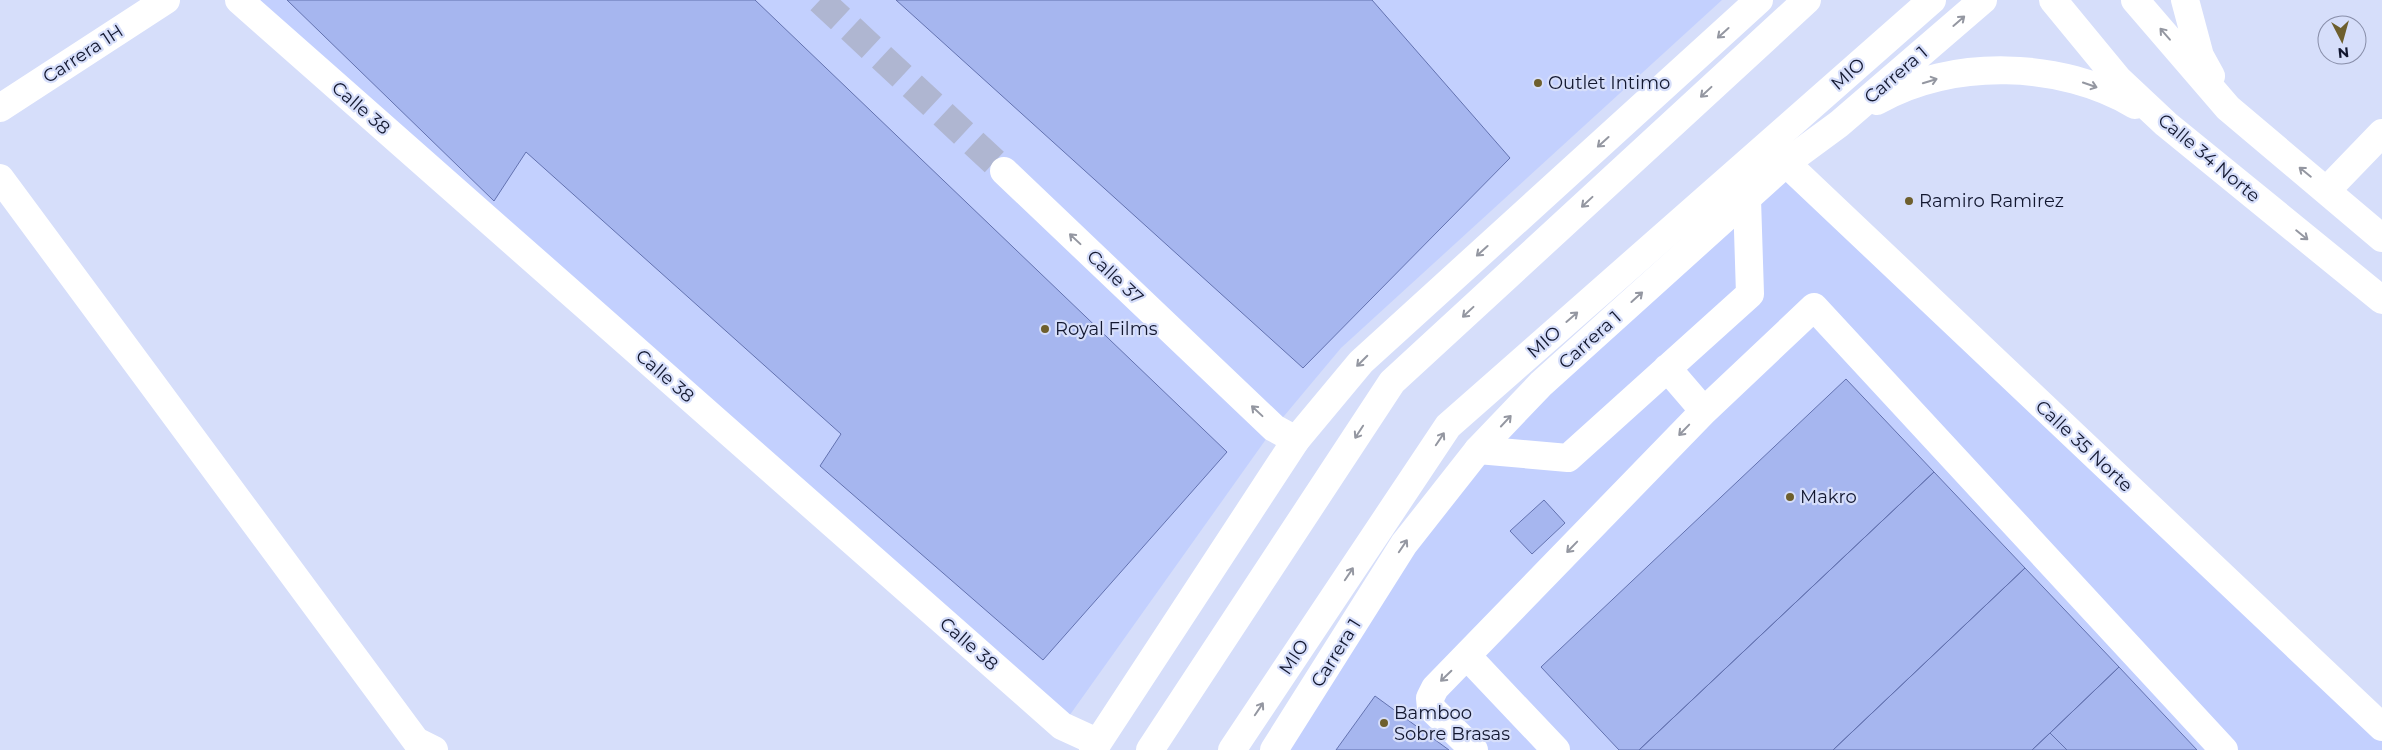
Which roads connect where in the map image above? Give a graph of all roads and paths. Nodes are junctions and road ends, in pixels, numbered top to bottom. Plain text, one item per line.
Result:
1 (166, 0) edge
2 (239, 0) edge
3 (1807, 0) edge
4 (1932, 0) edge
5 (1983, 0) edge
6 (2053, 0) edge
7 (2135, 0) edge
8 (2185, 0) edge
9 (1749, 3) edge
10 (0, 108) edge
11 (2228, 108) junction
12 (1839, 124) junction
13 (2166, 124) junction
14 (2382, 133) edge
15 (1786, 163) junction
16 (1004, 171) tunnel mouth
17 (0, 178) edge
18 (2327, 190) junction
19 (1747, 198) junction
20 (2382, 238) edge
21 (2382, 300) edge
22 (1667, 368) junction
23 (1704, 411) junction
24 (1296, 440) junction
25 (1478, 450) junction
26 (1467, 656) junction
27 (2382, 727) edge
28 (1095, 746) edge
29 (434, 750) edge
30 (1150, 750) edge
31 (1232, 750) edge
32 (1274, 750) edge
33 (1474, 750) edge
34 (1556, 750) edge
35 (2224, 750) edge

1 - 10 street, Carrera 1H
2 - 28 street, Calle 38
3 -> 30 street
31 -> 4 street, MIO
12 -> 5 street, Carrera 1
6 - 13 street, Calle 34 Norte
11 -> 7 street
8 - 11 street
9 -> 24 street
18 -> 11 street
12 -> 13 street
12 - 15 street, Carrera 1
13 -> 21 street, Calle 34 Norte
14 - 18 street
15 - 19 street, Carrera 1
15 - 27 street, Calle 35 Norte
24 -> 16 street, Calle 37
17 - 29 street
18 - 20 street
19 - 22 street
25 -> 19 street, Carrera 1
22 - 23 street
22 - 25 street
23 -> 26 street
23 - 35 street
24 - 28 street
32 -> 25 street, Carrera 1
26 -> 33 street
26 - 34 street

